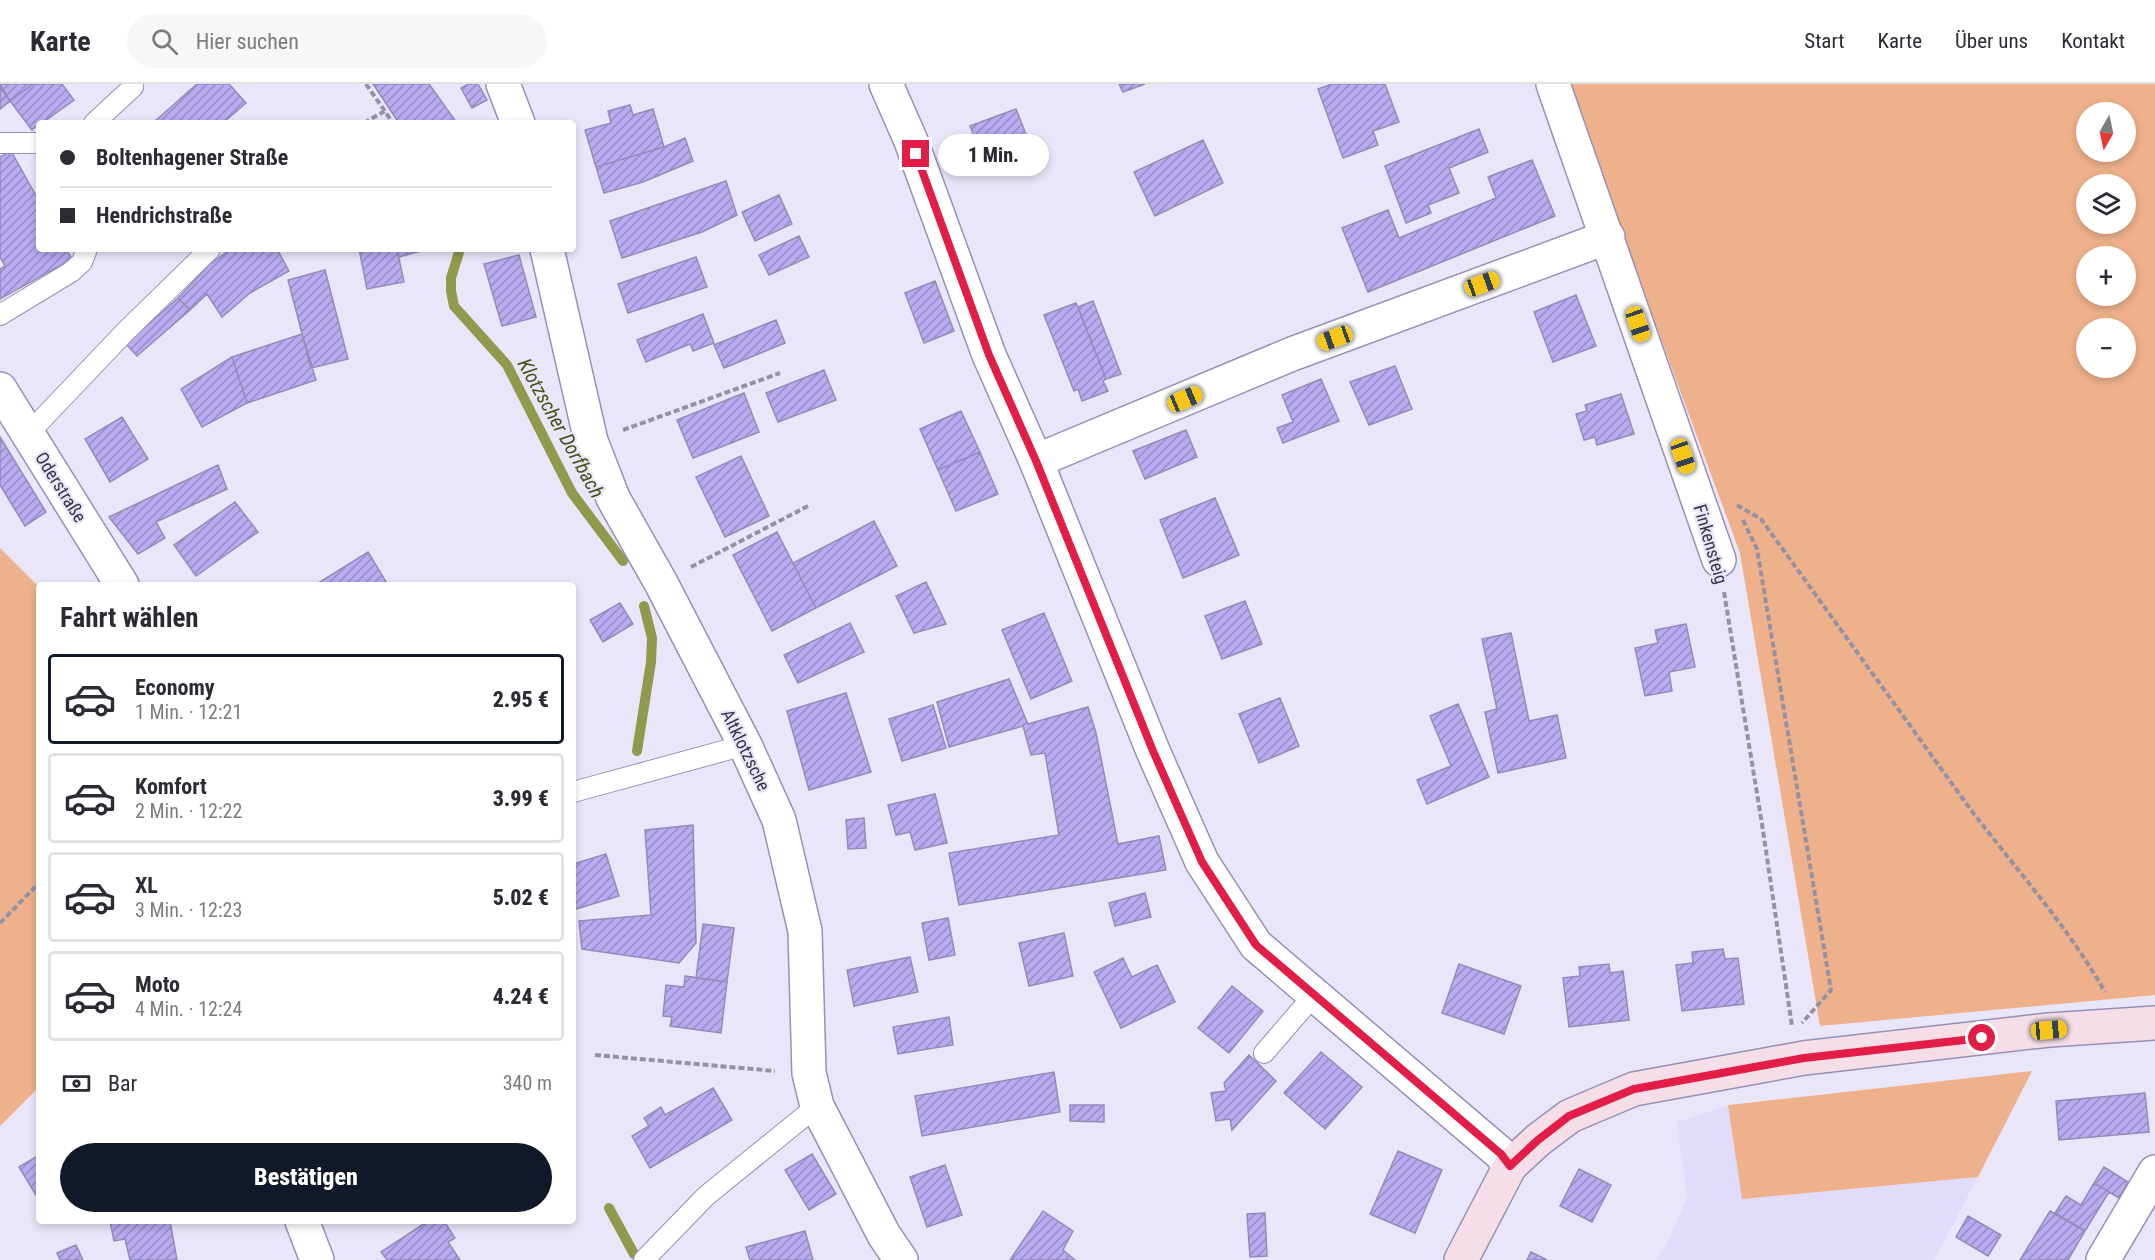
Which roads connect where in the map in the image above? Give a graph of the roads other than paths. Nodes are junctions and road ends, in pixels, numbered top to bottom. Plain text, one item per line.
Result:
1 (503, 84) edge
2 (520, 84) edge
3 (886, 84) edge
4 (1553, 84) edge
5 (133, 87) dead end
6 (97, 120) edge
7 (518, 120) edge
8 (0, 143) edge
9 (36, 143) edge
10 (1608, 237) junction
11 (86, 252) edge
12 (207, 252) edge
13 (548, 252) edge
14 (0, 315) edge
15 (0, 389) edge
16 (28, 434) junction
17 (1036, 461) junction
18 (1719, 560) road end
19 (120, 582) edge
20 (745, 745) junction
21 (576, 791) edge
22 (1314, 995) junction
23 (2139, 1024) edge
24 (1264, 1053) dead end
25 (817, 1106) junction
26 (1510, 1166) junction
27 (2155, 1172) edge
28 (303, 1224) edge
29 (317, 1260) edge
30 (644, 1260) edge
31 (901, 1260) edge
32 (1461, 1260) edge
33 (2103, 1260) edge

1 - 7 street
2 - 7 lane
3 - 17 street
4 - 10 street, Finkensteig
5 - 6 lane
8 - 9 lane
10 - 17 street
10 - 18 street, Finkensteig
11 - 14 lane
12 - 16 lane
13 - 20 street, Altklotzsche
15 - 16 street, Oderstraße
16 - 19 street, Oderstraße
17 - 22 street
20 - 21 lane
20 - 25 street, Altklotzsche
22 - 24 lane
22 - 26 street
23 - 26 street
25 - 30 lane
25 - 31 street, Altklotzsche
26 - 32 street
27 - 33 street
28 - 29 street

